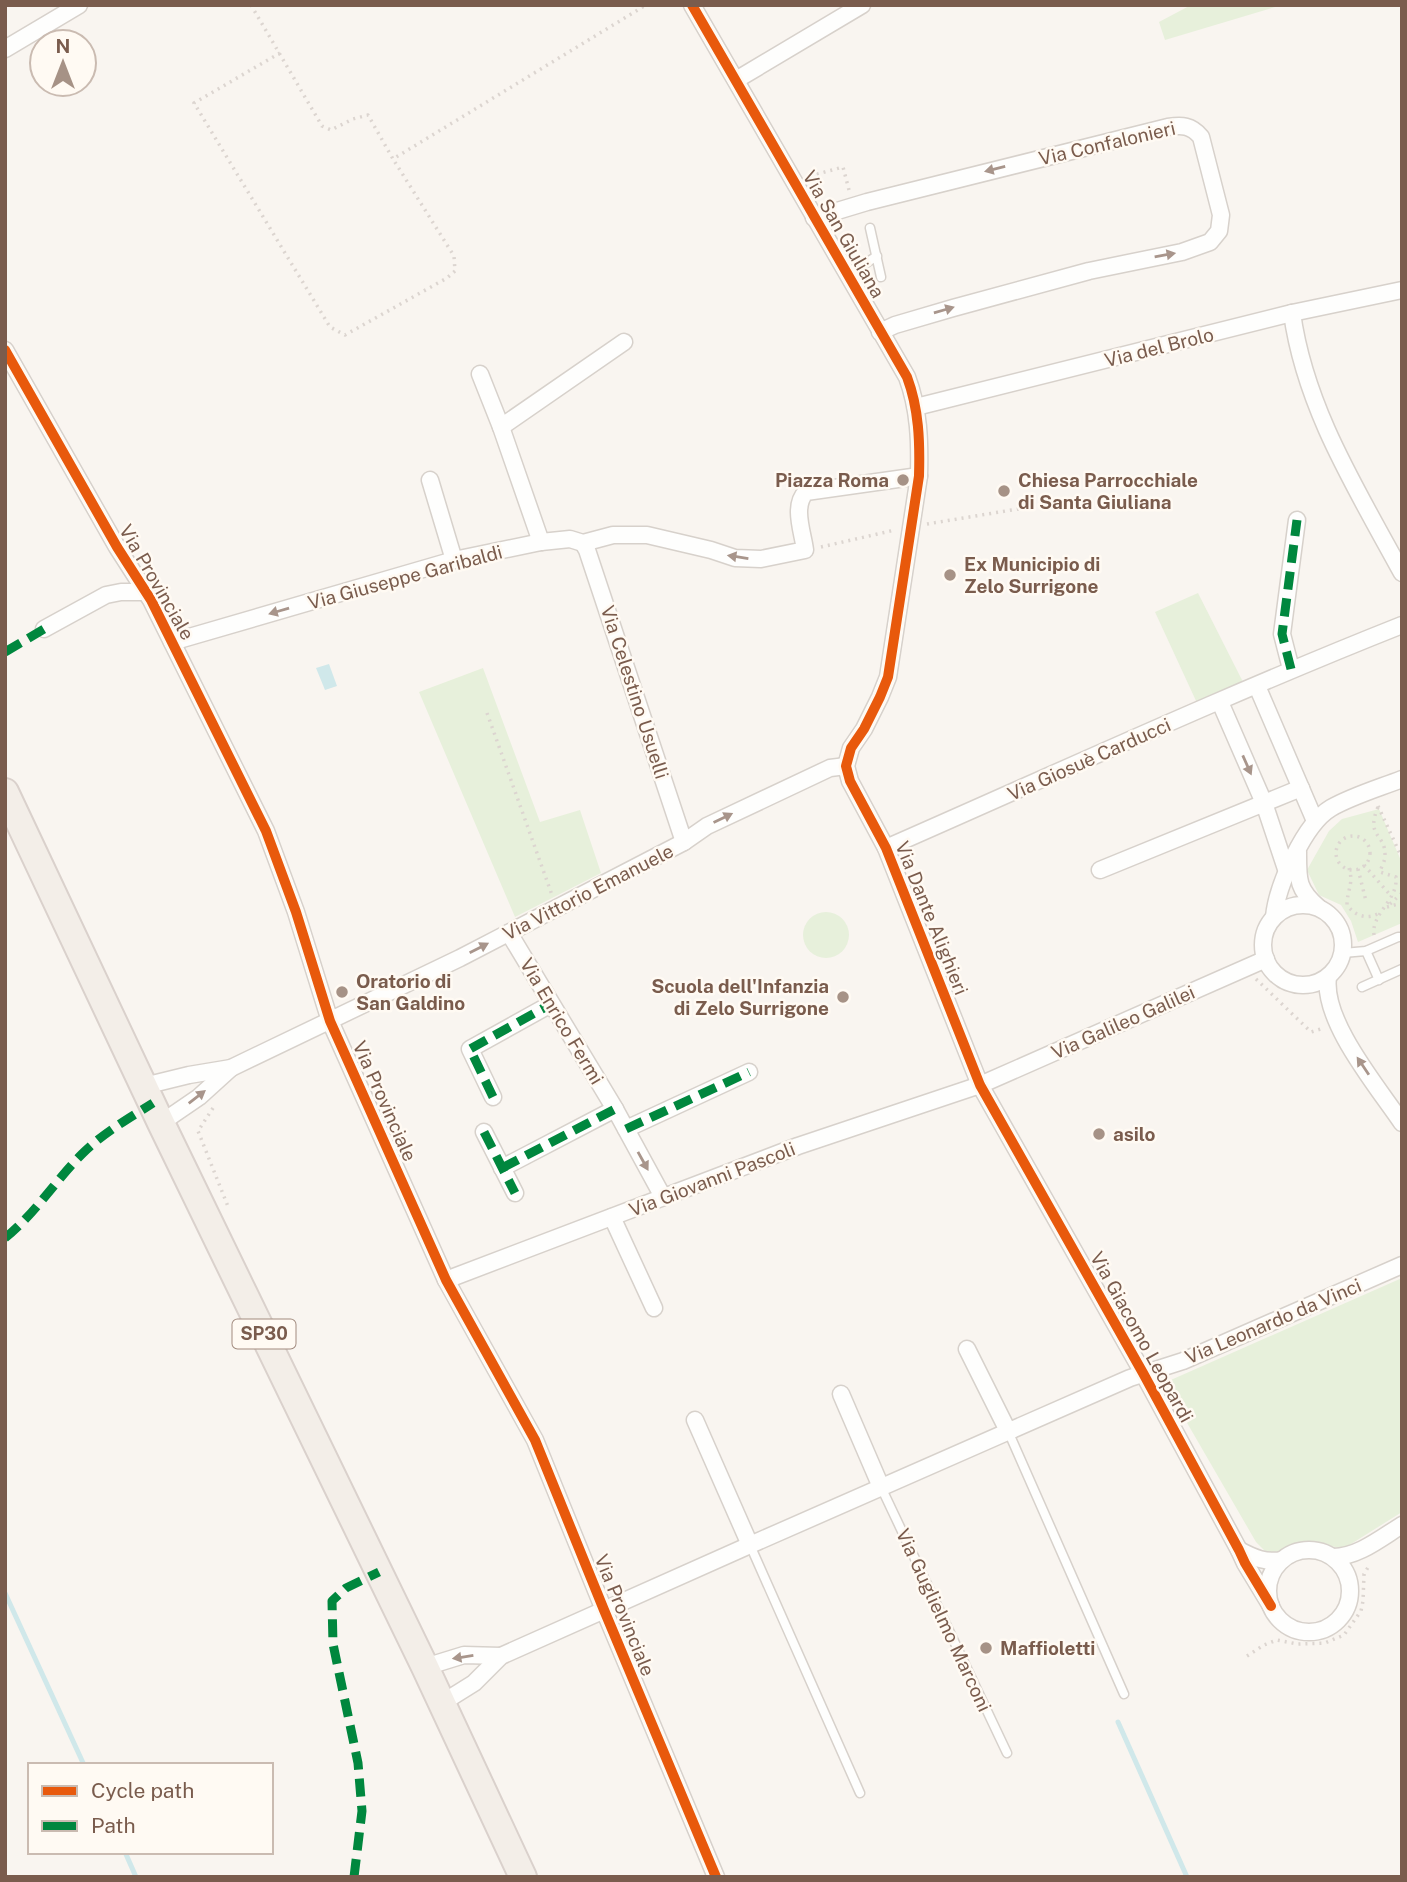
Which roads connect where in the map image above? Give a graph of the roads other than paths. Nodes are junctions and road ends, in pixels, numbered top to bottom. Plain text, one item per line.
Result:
1 (79, 5) edge
2 (692, 5) edge
3 (862, 5) edge
4 (5, 49) edge
5 (736, 79) junction
6 (814, 218) junction
7 (870, 228) dead end
8 (877, 256) junction
9 (847, 275) junction
10 (881, 277) dead end
11 (1402, 290) edge
12 (1292, 313) junction
13 (880, 332) junction
14 (624, 342) dead end
15 (5, 350) edge
16 (481, 374) dead end
17 (916, 407) junction
18 (501, 427) junction
19 (919, 476) junction
20 (430, 480) dead end
21 (1297, 520) dead end
22 (541, 542) junction
23 (583, 543) junction
24 (454, 560) junction
25 (1402, 573) edge
26 (146, 592) junction
27 (1402, 625) edge
28 (44, 629) dead end
29 (173, 642) junction
30 (1291, 669) junction
31 (1257, 686) junction
32 (1220, 702) junction
33 (846, 766) junction
34 (1402, 779) edge
35 (1301, 788) junction
36 (5, 792) edge
37 (1264, 803) junction
38 (1315, 821) junction
39 (1273, 827) junction
40 (684, 842) junction
41 (1300, 846) junction
42 (886, 848) junction
43 (1100, 870) dead end
44 (1287, 872) junction
45 (1318, 907) junction
46 (1274, 917) junction
47 (509, 933) junction
48 (1402, 937) edge
49 (1366, 951) junction
50 (1343, 953) junction
51 (1266, 959) junction
52 (1402, 969) edge
53 (1328, 977) junction
54 (1379, 980) junction
55 (1362, 987) dead end
56 (551, 1004) junction
57 (330, 1021) junction
58 (231, 1068) junction
59 (749, 1072) dead end
60 (979, 1085) junction
61 (144, 1086) junction
62 (493, 1097) dead end
63 (615, 1109) junction
64 (1402, 1122) edge
65 (161, 1123) junction
66 (626, 1129) junction
67 (484, 1132) dead end
68 (502, 1168) junction
69 (515, 1193) dead end
70 (663, 1197) junction
71 (612, 1217) junction
72 (1402, 1265) edge
73 (446, 1280) junction
74 (654, 1308) dead end
75 (967, 1349) dead end
76 (1143, 1373) junction
77 (841, 1394) dead end
78 (695, 1420) dead end
79 (1008, 1432) junction
80 (881, 1487) junction
81 (1402, 1525) edge
82 (750, 1545) junction
83 (1239, 1550) junction
84 (1367, 1556) junction
85 (1333, 1557) junction
86 (1283, 1560) junction
87 (1349, 1579) junction
88 (1272, 1606) junction
89 (604, 1610) junction
90 (502, 1656) junction
91 (425, 1667) junction
92 (1124, 1694) dead end
93 (442, 1703) junction
94 (1007, 1753) dead end
95 (860, 1793) dead end
96 (523, 1877) edge
97 (716, 1877) edge

1 - 4 street
2 - 5 street, Via San Giuliana
3 - 5 street
5 - 6 street, Via San Giuliana
6 - 9 street, Via San Giuliana
13 -> 6 street, Via Confalonieri
7 - 8 lane
8 - 9 lane
8 - 10 lane
9 - 13 street, Via San Giuliana
11 - 12 street, Via del Brolo
12 - 17 street, Via del Brolo
12 - 25 street
13 - 17 street, Via San Giuliana
14 - 18 street
15 - 26 street, Via Provinciale
16 - 18 street
17 - 19 street
18 - 22 street
19 -> 23 street, Via Giuseppe Garibaldi
19 - 33 street
20 - 24 street
21 - 30 street
22 - 23 street, Via Giuseppe Garibaldi
22 - 24 street, Via Giuseppe Garibaldi
23 - 40 street, Via Celestino Usuelli
24 -> 29 street, Via Giuseppe Garibaldi
26 - 28 street
26 - 29 street, Via Provinciale
27 - 30 street, Via Giosuè Carducci
29 - 57 street, Via Provinciale
30 - 31 street, Via Giosuè Carducci
31 - 32 street, Via Giosuè Carducci
31 - 35 street
32 -> 37 street
32 - 42 street, Via Giosuè Carducci
40 -> 33 street, Via Vittorio Emanuele
33 - 42 street, Via Dante Alighieri
34 - 38 street
35 - 37 street
35 - 38 street
36 - 61 main road, SP30
37 - 39 street
37 - 43 street
38 - 41 street
39 - 41 street
39 - 44 street
40 - 47 street, Via Vittorio Emanuele
41 - 44 street
41 - 45 street
42 - 60 street, Via Dante Alighieri
44 - 46 street
45 - 46 street
45 - 50 street
46 - 51 street
47 - 56 street, Via Enrico Fermi
57 -> 47 street, Via Vittorio Emanuele
48 - 49 lane
49 - 50 lane
49 - 54 lane
50 - 53 street
51 - 53 street
51 - 60 street, Via Galileo Galilei
52 - 54 lane
64 -> 53 street
54 - 55 lane
56 - 62 street
56 - 63 street, Via Enrico Fermi
57 - 58 street, Via Vittorio Emanuele
57 - 73 street, Via Provinciale
58 - 61 street
65 -> 58 street
59 - 66 street
60 - 70 street, Via Giovanni Pascoli
60 - 76 street, Via Giacomo Leopardi
61 - 65 main road, SP30
63 - 66 street, Via Enrico Fermi
63 - 68 street
65 - 91 main road, SP30
66 -> 70 street, Via Enrico Fermi
67 - 68 street
68 - 69 street
70 - 71 street, Via Giovanni Pascoli
71 - 73 street, Via Giovanni Pascoli
71 - 74 street
72 - 76 street, Via Leonardo da Vinci
73 - 89 street, Via Provinciale
75 - 79 street
76 - 79 street
76 - 83 street, Via Giacomo Leopardi
77 - 80 street
78 - 82 street
79 - 80 street
79 - 92 lane
80 - 82 street
80 - 94 lane, Via Guglielmo Marconi
81 - 84 street
82 - 89 street
82 - 95 lane
83 - 86 street
83 - 88 street, Via Giacomo Leopardi
84 - 85 street
84 - 87 street
85 - 86 street
85 - 87 street
86 - 88 street
87 - 88 street
89 - 90 street
89 - 97 street, Via Provinciale
90 -> 91 street
90 - 93 street
91 - 93 main road, SP30
93 - 96 main road, SP30

